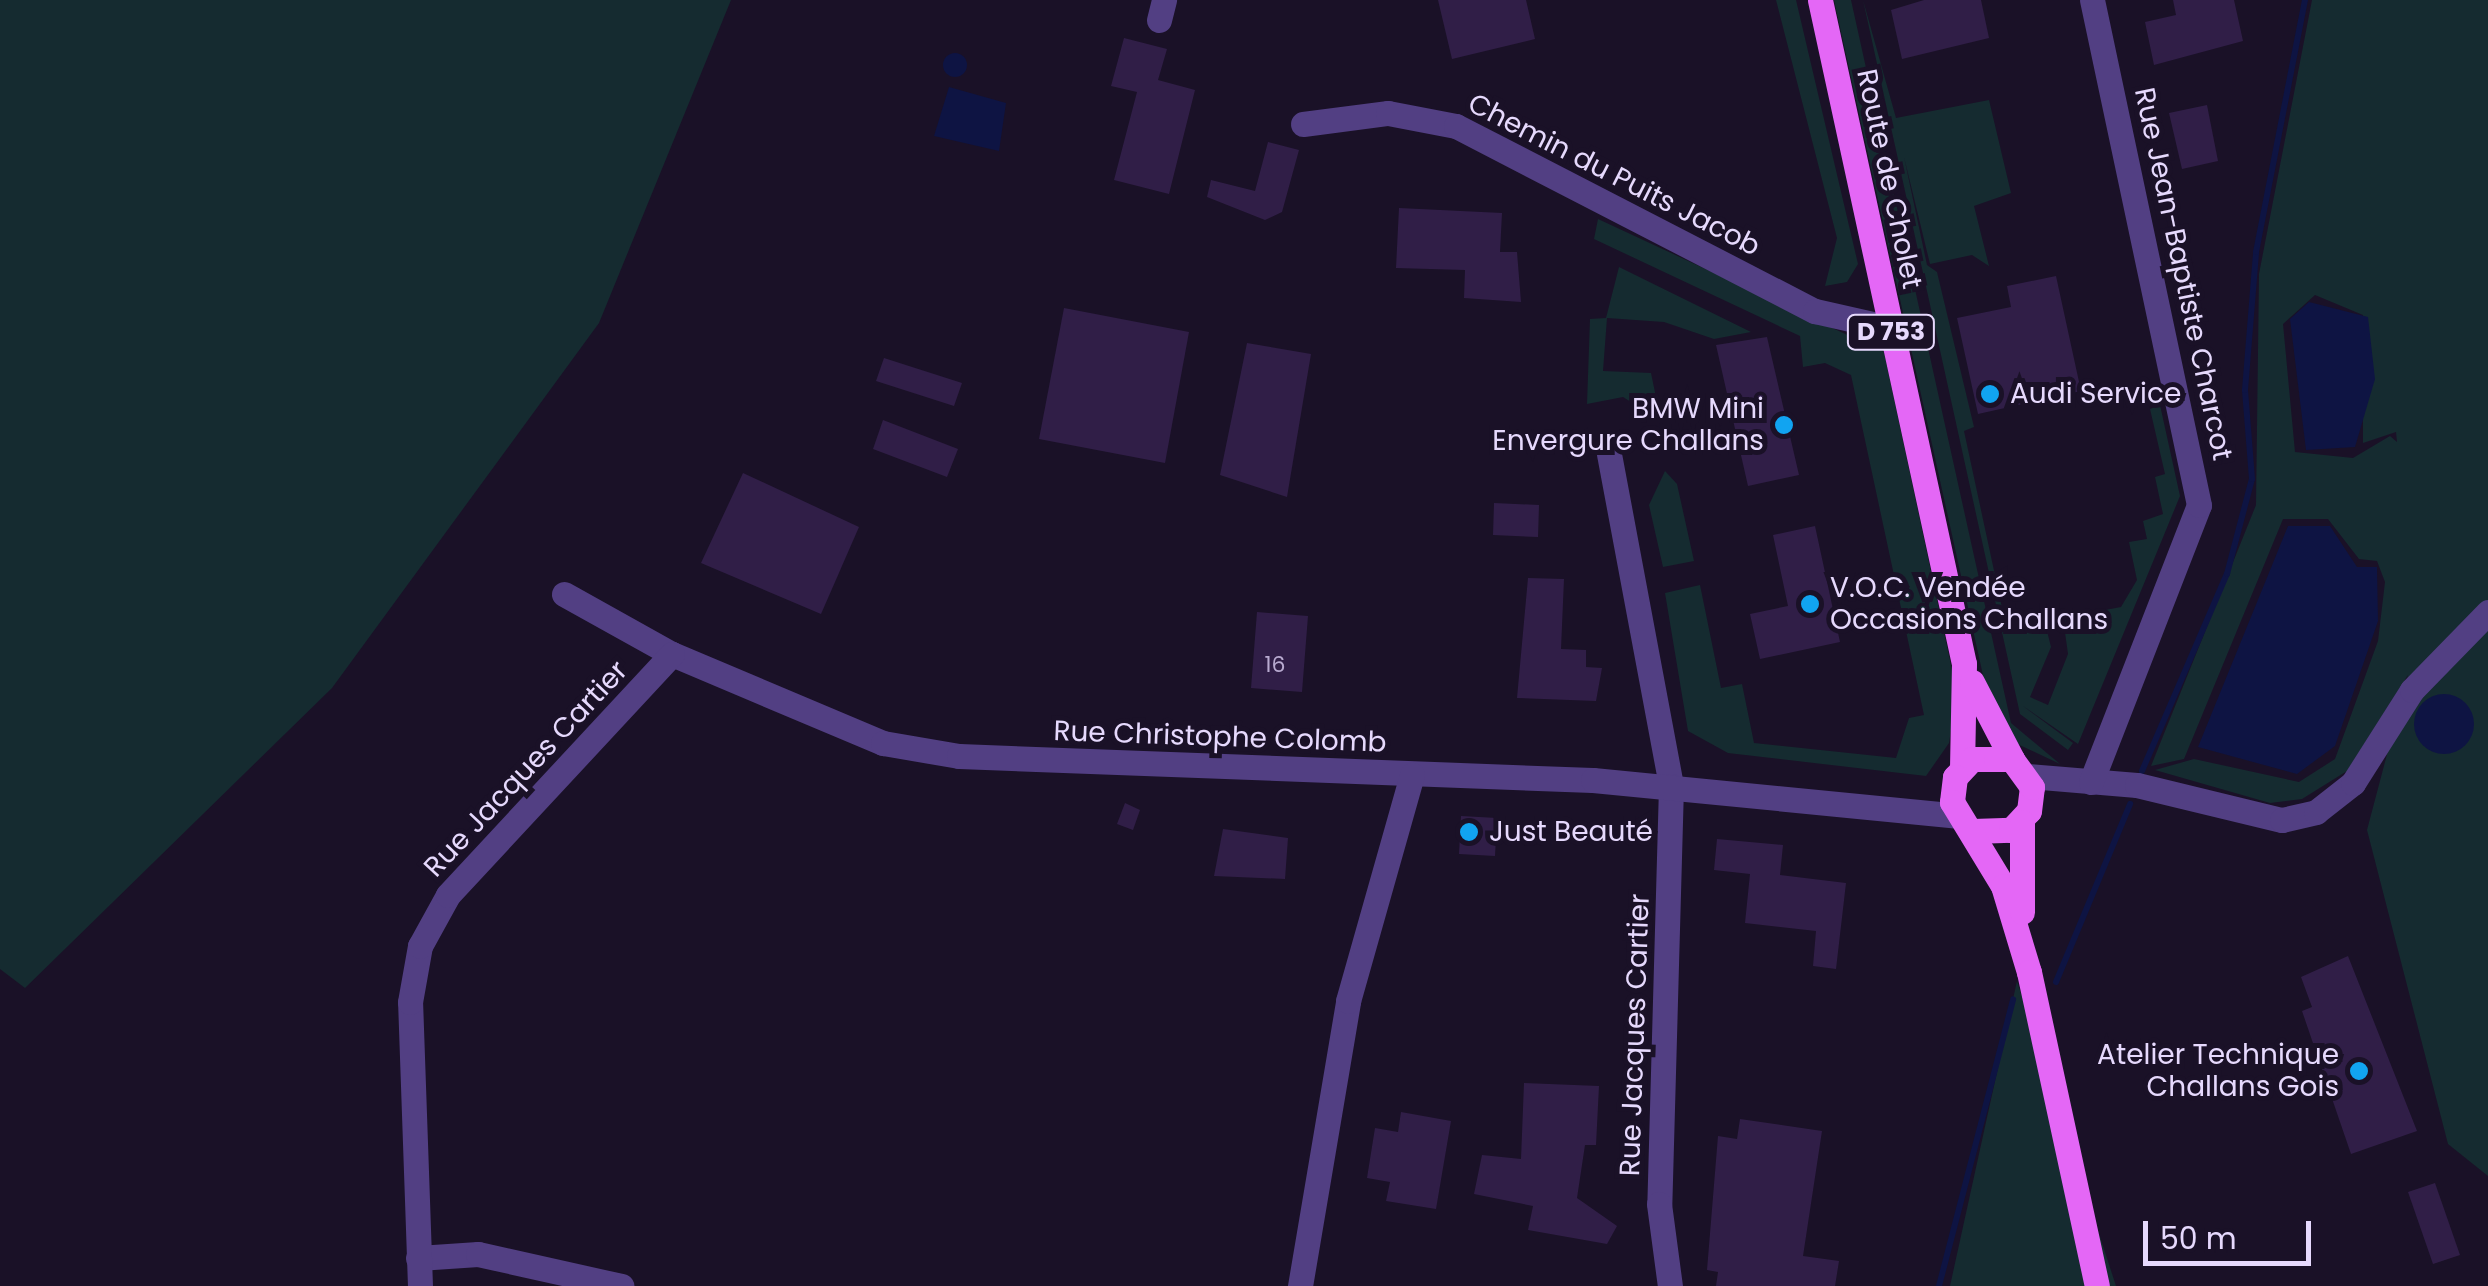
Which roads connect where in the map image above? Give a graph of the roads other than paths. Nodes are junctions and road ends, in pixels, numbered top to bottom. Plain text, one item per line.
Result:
1 (1820, 0) edge
2 (2092, 0) edge
3 (1302, 124) dead end
4 (1890, 328) junction
5 (1609, 454) dead end
6 (564, 594) dead end
7 (2488, 612) edge
8 (672, 654) junction
9 (1964, 664) junction
10 (1412, 775) junction
11 (1957, 777) junction
12 (2087, 782) junction
13 (1671, 786) junction
14 (2024, 789) junction
15 (1906, 811) junction
16 (1965, 823) junction
17 (2029, 972) junction
18 (418, 1258) junction
19 (420, 1286) edge
20 (621, 1286) edge
21 (1300, 1286) edge
22 (1670, 1286) edge
23 (2097, 1286) edge

1 - 4 main road, Route de Cholet / D 753
2 - 12 street, Rue Jean-Baptiste Charcot
3 - 4 street, Chemin du Puits Jacob
4 - 9 main road, Route de Cholet / D 753
5 - 13 street, Rue Jacques Cartier
6 - 8 street, Rue Christophe Colomb
7 - 12 street
8 - 10 street, Rue Christophe Colomb
8 - 18 street, Rue Jacques Cartier
9 - 11 main road, Route de Cholet / D 753
9 - 14 main road, Route de Cholet / D 753
10 - 13 street, Rue Christophe Colomb
10 - 21 street
11 - 14 main road
11 - 15 street
11 - 16 main road, Route de Cholet
12 - 14 street
13 - 15 street, Rue Christophe Colomb
13 - 22 street, Rue Jacques Cartier
14 - 16 main road
14 - 17 main road, Route de Cholet / D 753
15 - 16 street, Rue Christophe Colomb
16 - 17 main road, Route de Cholet / D 753
17 - 23 main road, Route de Cholet / D 753
18 - 19 street, Rue Jacques Cartier
18 - 20 street

